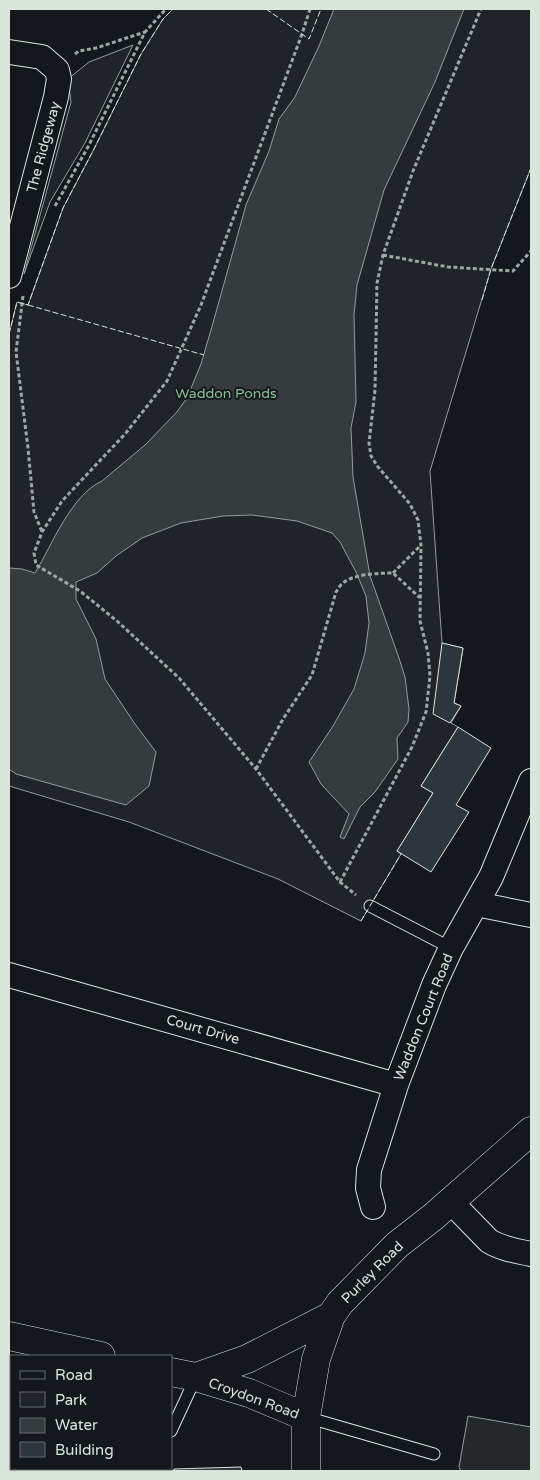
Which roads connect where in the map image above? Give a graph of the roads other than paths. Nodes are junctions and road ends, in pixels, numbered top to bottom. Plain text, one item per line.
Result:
1 (9, 52) edge
2 (17, 283) edge
3 (531, 781) edge
4 (476, 904) junction
5 (370, 906) road end
6 (531, 915) edge
7 (451, 948) junction
8 (9, 975) edge
9 (396, 1085) junction
10 (531, 1131) edge
11 (451, 1202) junction
12 (373, 1207) dead end
13 (531, 1254) edge
14 (331, 1316) junction
15 (9, 1336) edge
16 (96, 1355) edge
17 (183, 1374) edge
18 (306, 1417) junction
19 (172, 1426) edge
20 (434, 1454) dead end
21 (306, 1471) edge

1 - 2 street, The Ridgeway
3 - 4 street, Waddon Court Road
4 - 6 street
4 - 7 street, Waddon Court Road
5 - 7 lane
7 - 9 street, Waddon Court Road
8 - 9 street, Court Drive
9 - 12 street, Waddon Court Road
10 - 11 highway, Purley Road
11 - 13 street
11 - 14 highway, Purley Road
14 - 17 highway
14 - 18 highway, Purley Road
15 - 16 highway
17 - 18 highway, Croydon Road
17 - 19 lane
18 - 20 lane
18 - 21 highway, Purley Road

